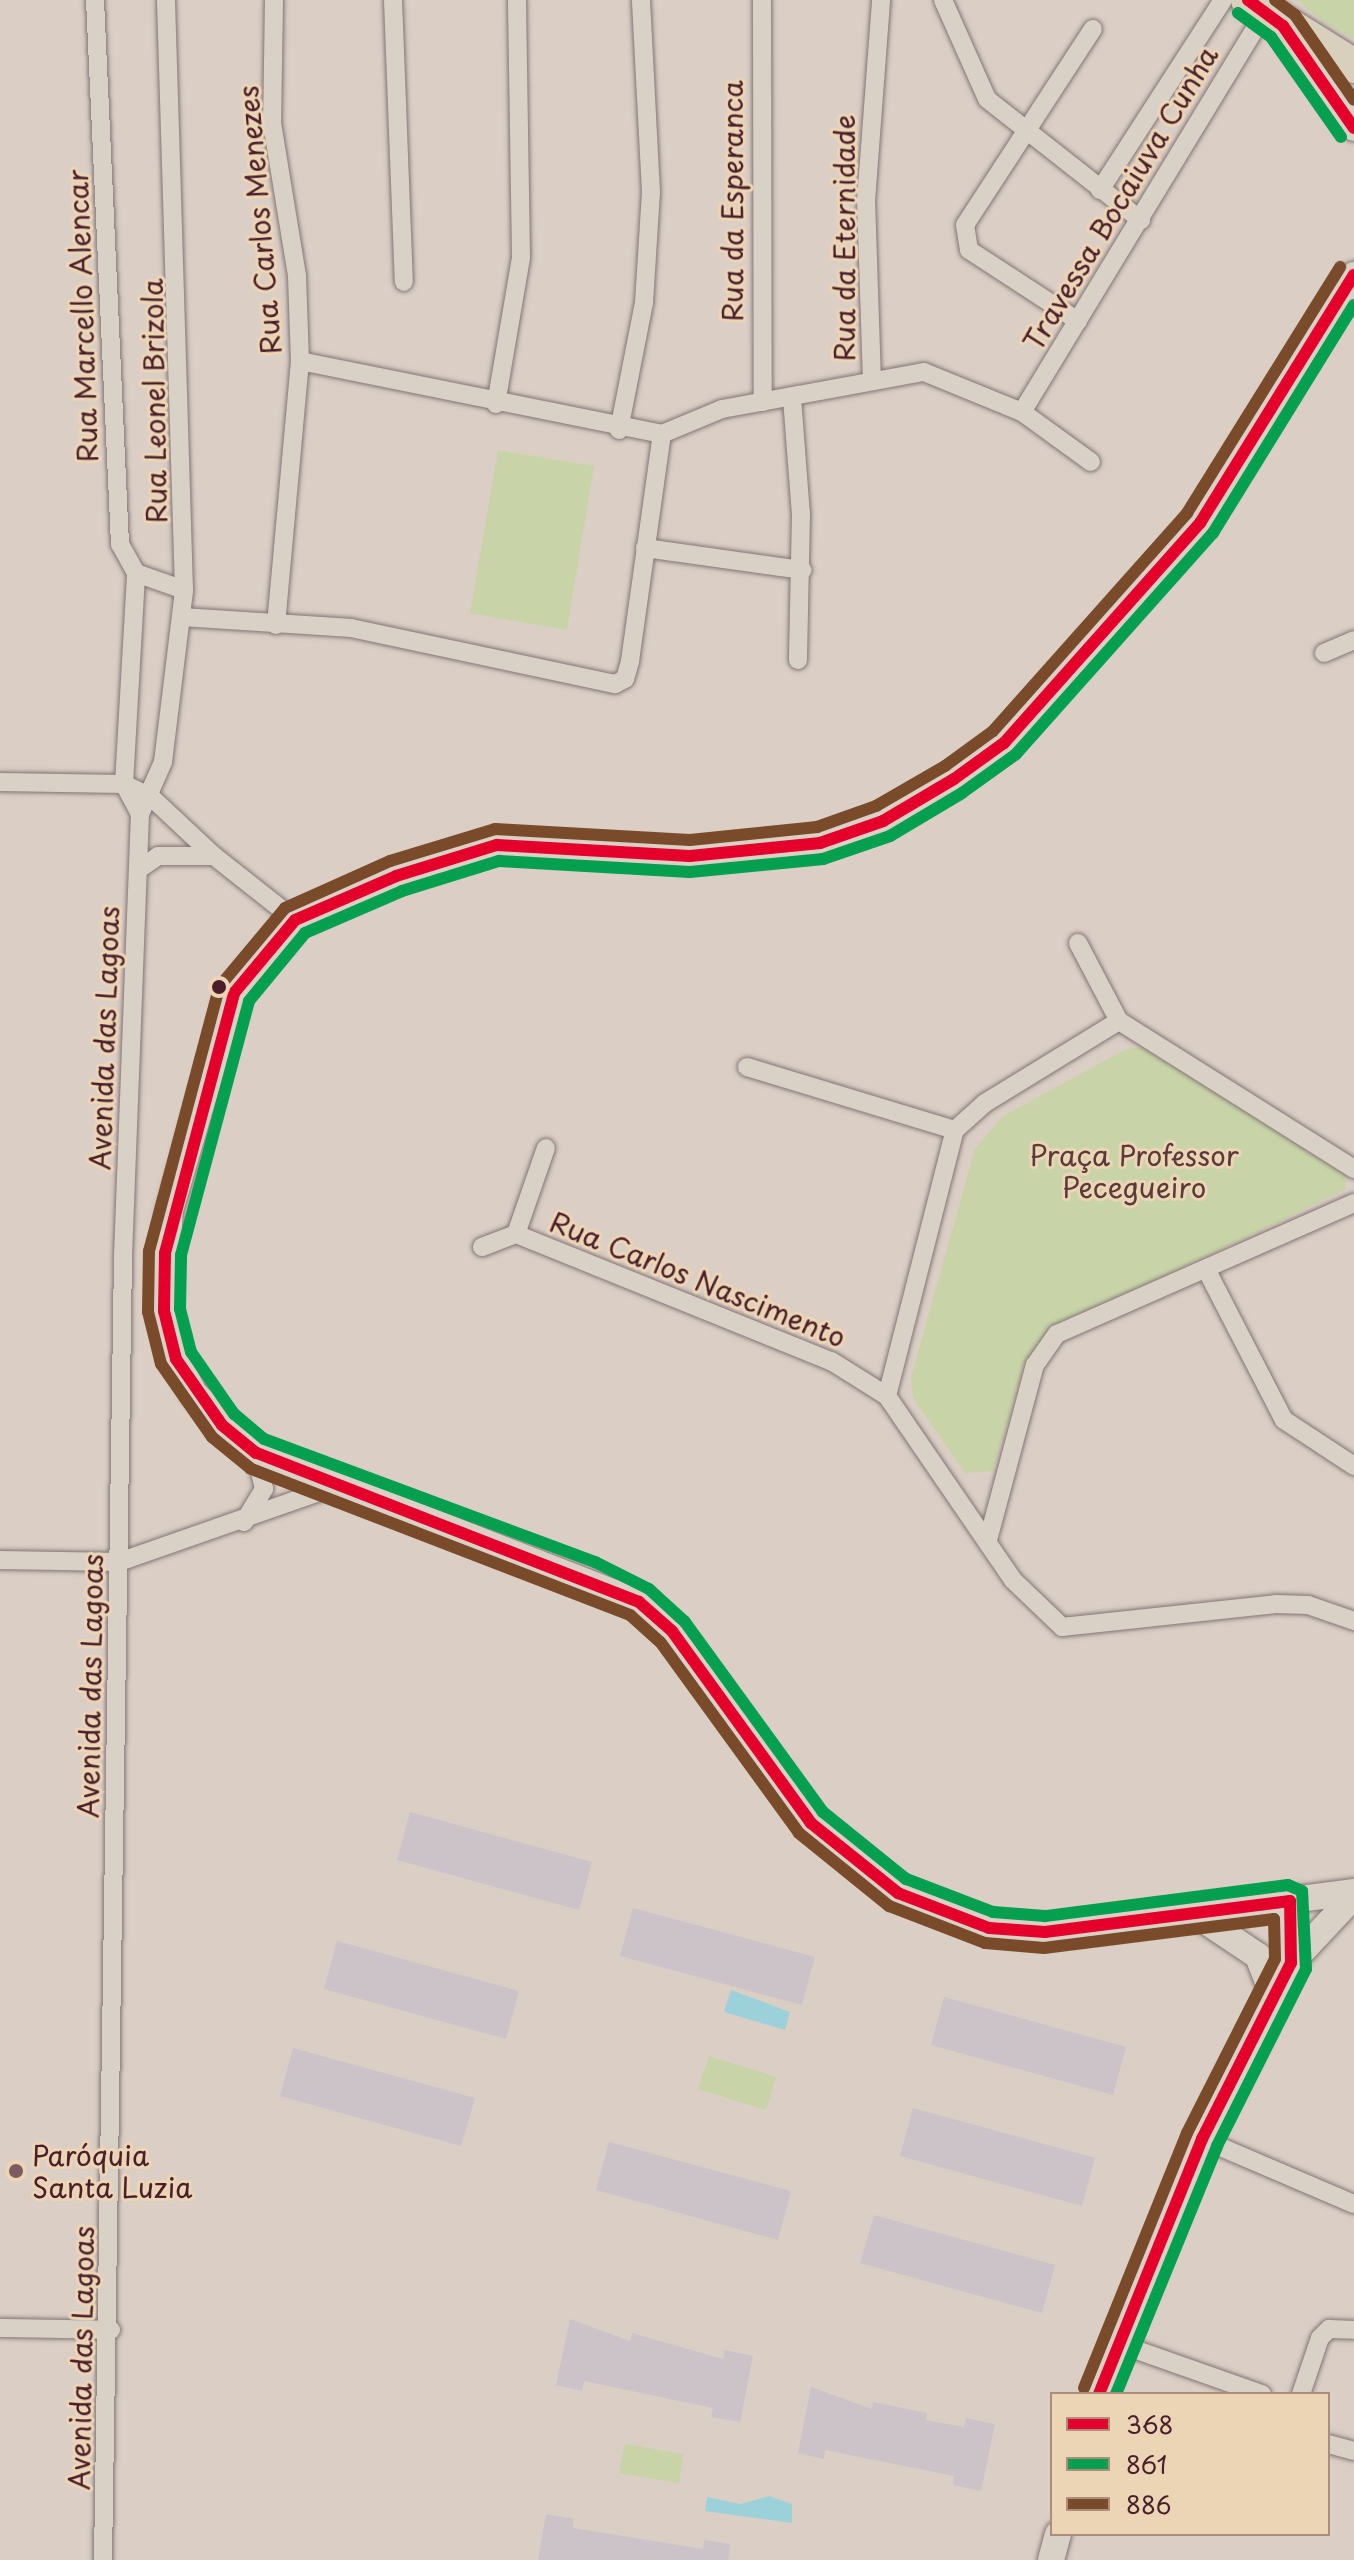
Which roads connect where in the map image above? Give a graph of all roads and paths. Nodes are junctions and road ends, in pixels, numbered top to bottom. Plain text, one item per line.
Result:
1 (95, 0) edge
2 (166, 0) edge
3 (274, 0) edge
4 (393, 0) edge
5 (517, 0) edge
6 (641, 0) edge
7 (762, 0) edge
8 (881, 0) edge
9 (943, 0) edge
10 (1223, 0) edge
11 (1265, 13) edge
12 (1093, 29) dead end
13 (1354, 66) edge
14 (1354, 128) edge
15 (1024, 133) junction
16 (1100, 190) junction
17 (1141, 220) junction
18 (1354, 253) edge
19 (404, 282) dead end
20 (1348, 283) edge
21 (1078, 321) junction
22 (300, 361) junction
23 (872, 381) junction
24 (792, 398) junction
25 (763, 402) junction
26 (496, 404) junction
27 (1022, 412) junction
28 (619, 430) junction
29 (662, 434) junction
30 (1091, 462) dead end
31 (645, 548) junction
32 (802, 570) junction
33 (136, 573) junction
34 (184, 590) junction
35 (183, 617) junction
36 (276, 625) junction
37 (1354, 640) edge
38 (1324, 653) dead end
39 (798, 660) dead end
40 (0, 782) edge
41 (124, 784) junction
42 (151, 797) junction
43 (140, 814) junction
44 (214, 856) junction
45 (139, 869) junction
46 (295, 920) junction
47 (1078, 943) dead end
48 (1119, 1021) junction
49 (747, 1067) dead end
50 (955, 1130) junction
51 (546, 1148) dead end
52 (1354, 1169) edge
53 (1354, 1203) edge
54 (516, 1234) junction
55 (482, 1247) dead end
56 (1206, 1269) junction
57 (887, 1396) junction
58 (256, 1453) junction
59 (1354, 1466) edge
60 (336, 1486) junction
61 (244, 1522) junction
62 (988, 1540) junction
63 (0, 1560) edge
64 (119, 1562) junction
65 (1354, 1621) edge
66 (1354, 1894) edge
67 (1290, 1901) junction
68 (1195, 1914) junction
69 (1291, 1963) junction
70 (1273, 1995) junction
71 (1202, 2139) junction
72 (1354, 2204) edge
73 (0, 2328) edge
74 (111, 2330) junction
75 (1354, 2330) edge
76 (1114, 2342) junction
77 (1100, 2392) edge
78 (1256, 2392) edge
79 (1302, 2392) edge
80 (1330, 2445) edge
81 (1354, 2451) edge
82 (1057, 2536) edge
83 (103, 2560) edge
84 (1051, 2560) edge

1 - 33 street, Rua Marcello Alencar
2 - 34 street, Rua Leonel Brizola
3 - 22 street, Rua Carlos Menezes
4 - 19 street
5 - 26 street
6 - 28 street
7 - 25 street, Rua da Esperanca
8 - 23 street, Rua da Eternidade
9 - 15 street
10 - 16 street
11 - 13 highway
11 - 14 main road
11 - 17 street, Travessa Bocaiuva Cunha
12 - 15 street
15 - 16 street
15 - 21 street
16 - 17 street
17 - 21 street, Travessa Bocaiuva Cunha
18 - 20 main road
20 - 46 main road
21 - 27 street, Travessa Bocaiuva Cunha
22 - 26 street
22 - 36 street, Rua Carlos Menezes
23 - 24 street
23 - 27 street
24 - 25 street
24 - 32 street
25 - 29 street
26 - 28 street
27 - 30 street
28 - 29 street
29 - 31 street
31 - 32 street
31 - 36 street
32 - 39 street
33 - 34 street
33 - 41 street
34 - 35 street, Rua Leonel Brizola
35 - 36 street
35 - 42 street, Rua Leonel Brizola
37 - 38 street
40 - 41 street
41 - 42 street
41 - 43 street, Avenida das Lagoas
42 - 43 street
42 - 44 street
43 - 45 street, Avenida das Lagoas
44 - 45 street
44 - 46 street
45 - 64 street, Avenida das Lagoas
46 - 58 main road
47 - 48 street
48 - 50 street
48 - 52 street
49 - 50 street
50 - 57 street
51 - 54 street, Rua Carlos Nascimento
53 - 56 street
54 - 55 street, Rua Carlos Nascimento
54 - 57 street, Rua Carlos Nascimento
56 - 59 street
56 - 62 street
57 - 62 street, Rua Carlos Nascimento
58 - 60 main road
58 - 61 street
60 - 61 street
60 - 68 main road
61 - 64 street
62 - 65 street, Rua Carlos Nascimento
63 - 64 street
64 - 74 street, Avenida das Lagoas
66 - 67 main road
66 - 69 main road
67 - 68 main road
67 - 69 main road
68 - 70 main road
69 - 70 main road
70 - 71 main road
71 - 72 street
71 - 76 main road
73 - 74 street
74 - 83 street, Avenida das Lagoas
75 - 79 street
76 - 77 main road
76 - 78 street
80 - 81 street
82 - 84 main road

